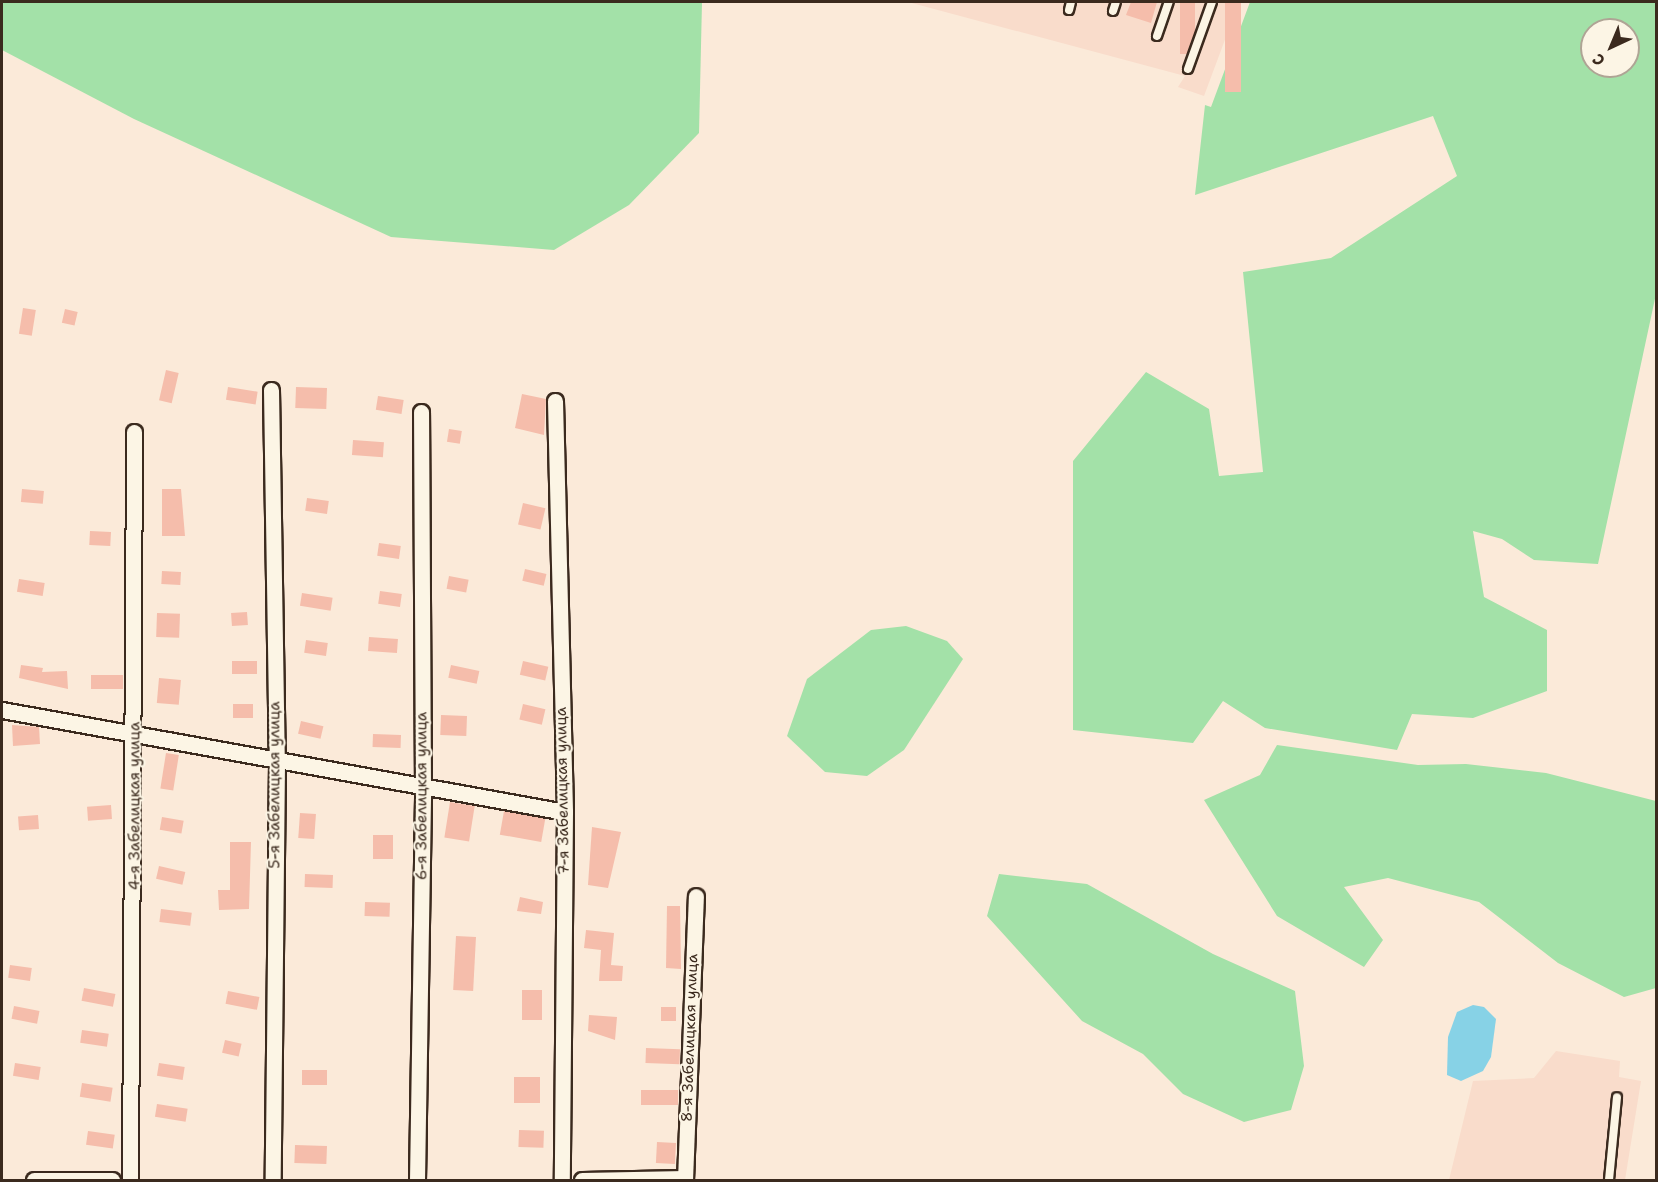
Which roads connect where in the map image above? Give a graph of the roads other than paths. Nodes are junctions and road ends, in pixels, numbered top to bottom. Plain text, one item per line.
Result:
1 (1116, 2) edge
2 (1169, 2) edge
3 (1212, 2) edge
4 (1113, 11) dead end
5 (1157, 36) dead end
6 (1188, 69) dead end
7 (271, 390) dead end
8 (555, 401) dead end
9 (421, 412) dead end
10 (134, 432) dead end
11 (2, 710) edge
12 (135, 738) junction
13 (277, 764) junction
14 (423, 788) junction
15 (565, 812) junction
16 (696, 896) dead end
17 (1617, 1097) dead end
18 (685, 1179) edge
19 (34, 1180) edge
20 (111, 1180) edge
21 (130, 1180) edge
22 (273, 1180) edge
23 (417, 1180) edge
24 (562, 1180) edge
25 (582, 1180) edge
26 (1609, 1180) edge

1 - 4 lane
2 - 5 lane
3 - 6 lane
7 - 13 street, 5-я Забелицкая улица
8 - 15 street, 7-я Забелицкая улица
9 - 14 street, 6-я Забелицкая улица
10 - 12 street, 4-я Забелицкая улица
11 - 12 street
12 - 13 street
12 - 21 street, 4-я Забелицкая улица
13 - 14 street
13 - 22 street, 5-я Забелицкая улица
14 - 15 street
14 - 23 street, 6-я Забелицкая улица
15 - 24 street, 7-я Забелицкая улица
16 - 18 street, 8-я Забелицкая улица
17 - 26 lane
18 - 25 street
19 - 20 street

